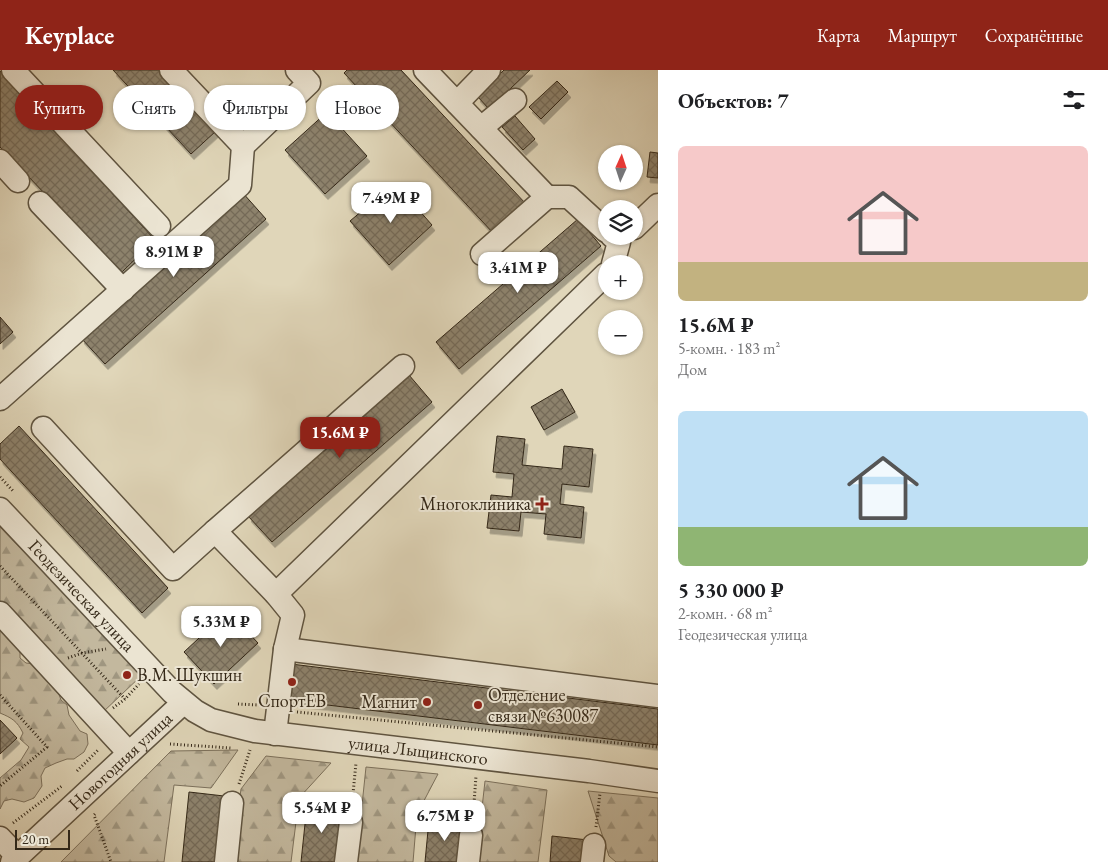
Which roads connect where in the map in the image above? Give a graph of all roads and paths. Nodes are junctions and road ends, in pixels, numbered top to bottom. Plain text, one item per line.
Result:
1 (13, 70) edge
2 (171, 70) edge
3 (297, 70) edge
4 (425, 70) edge
5 (489, 70) edge
6 (515, 100) dead end
7 (457, 103) junction
8 (481, 128) junction
9 (243, 146) junction
10 (0, 161) edge
11 (18, 181) dead end
12 (547, 197) junction
13 (40, 203) dead end
14 (658, 205) edge
15 (643, 217) edge
16 (598, 219) edge
17 (158, 226) dead end
18 (482, 254) dead end
19 (598, 282) edge
20 (123, 290) junction
21 (404, 366) dead end
22 (0, 399) edge
23 (43, 428) dead end
24 (0, 509) edge
25 (215, 531) junction
26 (0, 566) edge
27 (276, 594) junction
28 (0, 613) edge
29 (125, 641) junction
30 (285, 649) junction
31 (82, 653) junction
32 (51, 668) junction
33 (152, 670) junction
34 (0, 695) edge
35 (658, 696) edge
36 (125, 699) junction
37 (183, 703) junction
38 (233, 704) dead end
39 (278, 710) junction
40 (98, 720) junction
41 (275, 734) junction
42 (167, 744) dead end
43 (658, 747) edge
44 (232, 748) dead end
45 (241, 748) dead end
46 (129, 753) junction
47 (357, 761) dead end
48 (467, 773) dead end
49 (658, 780) edge
50 (65, 783) dead end
51 (0, 786) edge
52 (600, 790) dead end
53 (232, 803) joint
54 (100, 808) dead end
55 (350, 822) joint
56 (4, 833) edge
57 (471, 835) joint
58 (593, 853) edge
59 (15, 859) edge
60 (111, 862) edge
61 (226, 862) edge
62 (346, 862) edge
63 (468, 862) edge

1 - 17 street
2 - 9 street
3 - 9 street
4 - 7 street
5 - 7 street
6 - 8 street
7 - 8 street
8 - 12 street
9 - 20 street
10 - 11 street
12 - 16 street
12 - 18 street
13 - 20 street
14 - 15 street
19 - 27 street
20 - 22 street
21 - 25 street
23 - 25 street
24 - 29 street, Геодезическая улица
25 - 27 street
26 - 31 path
27 - 30 street
28 - 32 street
29 - 31 path
29 - 33 street, Геодезическая улица
30 - 35 street
30 - 39 street
31 - 32 path
31 - 36 path
32 - 40 street
33 - 36 path
33 - 37 street, Геодезическая улица
34 - 51 path
36 - 40 path
37 - 41 street, улица Лыщинского
37 - 46 street, Новогодняя улица
38 - 39 path
39 - 41 street
39 - 43 path
40 - 46 street
41 - 49 street, улица Лыщинского
42 - 44 path
45 - 53 path
46 - 59 street, Новогодняя улица
47 - 55 path
48 - 57 path
50 - 56 path
52 - 58 path
53 - 61 street
54 - 60 path
55 - 62 street
56 - 59 street
57 - 63 street

